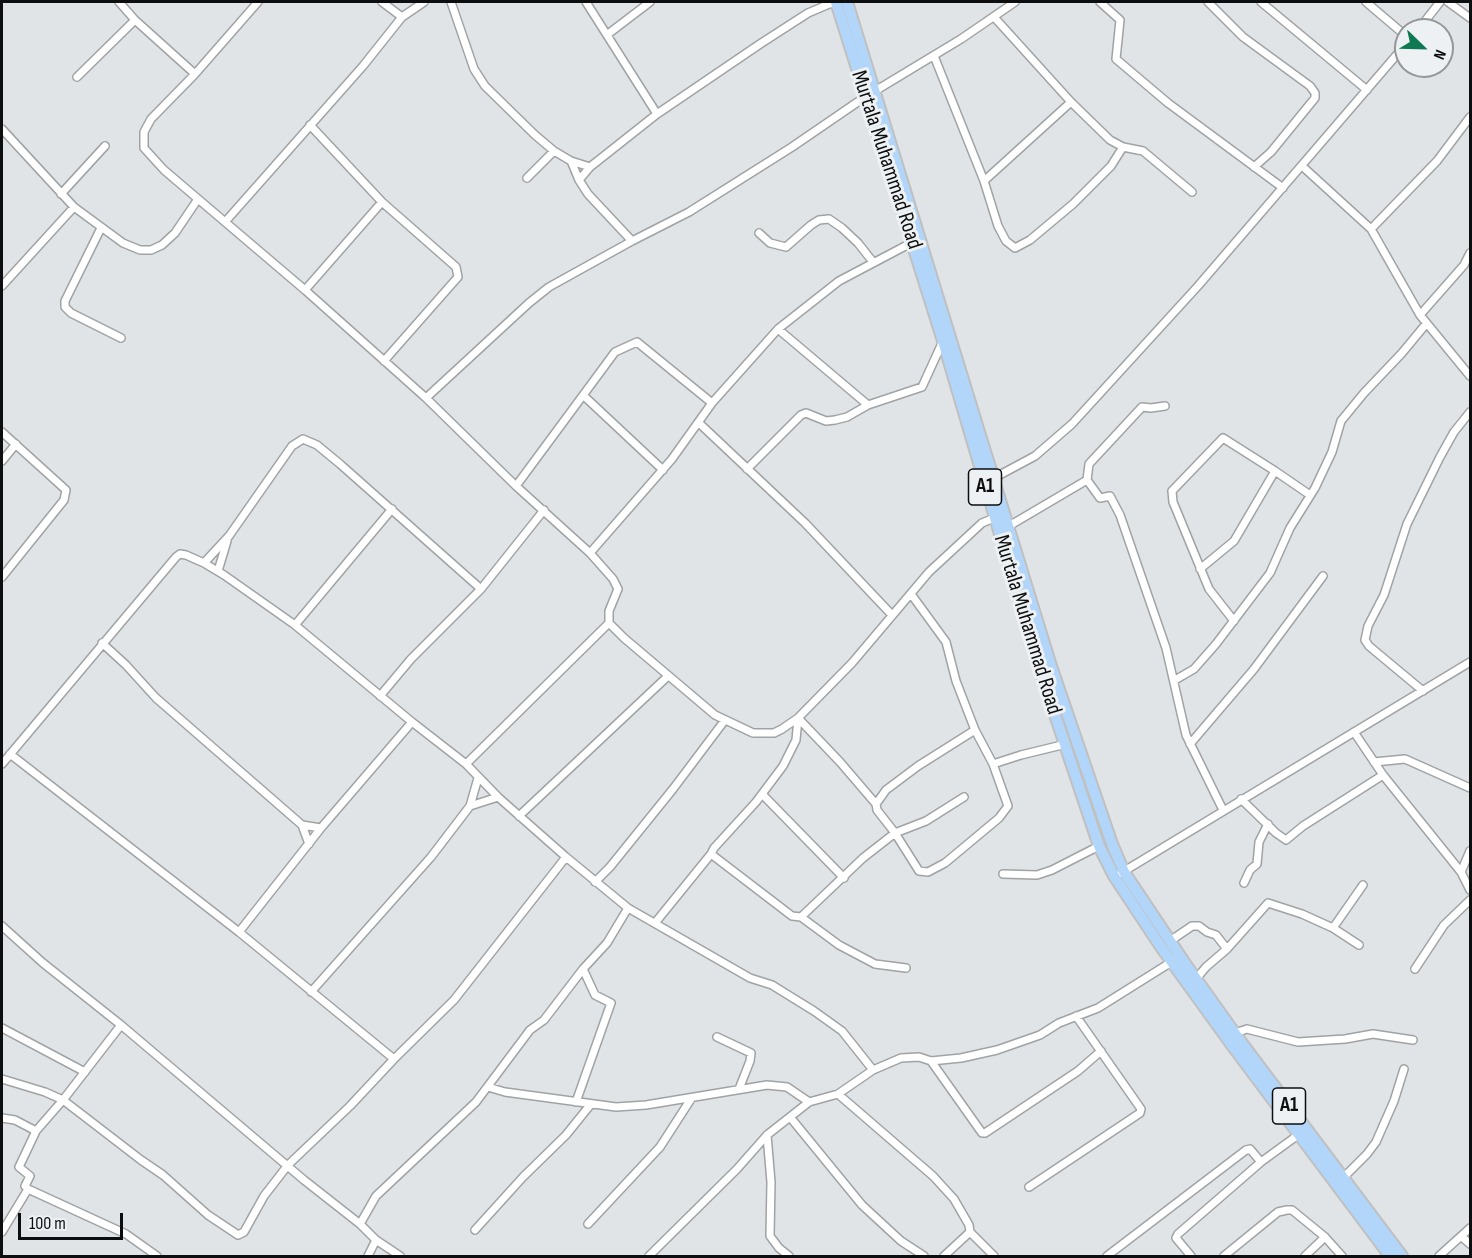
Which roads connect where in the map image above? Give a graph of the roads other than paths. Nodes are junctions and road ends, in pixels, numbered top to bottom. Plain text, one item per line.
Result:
1 (118, 2) edge
2 (258, 2) edge
3 (382, 2) edge
4 (424, 2) edge
5 (451, 2) edge
6 (586, 2) edge
7 (651, 2) edge
8 (835, 2) edge
9 (847, 2) edge
10 (1015, 2) edge
11 (1100, 2) edge
12 (1208, 2) edge
13 (1261, 2) edge
14 (1366, 2) edge
15 (1440, 2) edge
16 (1448, 2) edge
17 (1006, 5) edge
18 (402, 17) junction
19 (994, 17) junction
20 (1427, 18) edge
21 (1470, 18) edge
22 (135, 20) junction
23 (1394, 26) edge
24 (608, 34) junction
25 (934, 56) junction
26 (1394, 58) edge
27 (195, 74) junction
28 (77, 77) dead end
29 (1367, 90) junction
30 (870, 94) junction
31 (1071, 102) junction
32 (657, 114) junction
33 (1470, 117) edge
34 (310, 125) junction
35 (2, 129) edge
36 (105, 146) dead end
37 (1123, 147) junction
38 (554, 151) junction
39 (571, 161) junction
40 (1302, 166) junction
41 (590, 167) junction
42 (1254, 167) junction
43 (527, 178) dead end
44 (579, 180) junction
45 (984, 181) junction
46 (1283, 188) junction
47 (1192, 192) dead end
48 (61, 194) junction
49 (198, 200) junction
50 (382, 202) junction
51 (74, 207) junction
52 (225, 222) junction
53 (101, 228) junction
54 (1371, 229) junction
55 (759, 233) dead end
56 (632, 241) junction
57 (911, 243) junction
58 (1470, 253) edge
59 (873, 262) junction
60 (926, 272) junction
61 (2, 286) edge
62 (305, 290) junction
63 (1420, 315) junction
64 (1426, 324) junction
65 (778, 329) junction
66 (121, 338) dead end
67 (943, 341) junction
68 (384, 361) junction
69 (1470, 376) edge
70 (584, 396) junction
71 (426, 398) junction
72 (712, 403) junction
73 (868, 405) junction
74 (1165, 406) dead end
75 (1470, 412) edge
76 (699, 423) junction
77 (2, 432) edge
78 (16, 444) junction
79 (2, 461) edge
80 (747, 469) junction
81 (663, 470) junction
82 (1275, 471) junction
83 (993, 477) junction
84 (1087, 480) junction
85 (516, 486) junction
86 (1310, 495) junction
87 (392, 509) junction
88 (544, 510) junction
89 (994, 518) junction
90 (1009, 526) junction
91 (229, 536) junction
92 (590, 553) junction
93 (204, 564) junction
94 (1200, 568) junction
95 (218, 571) junction
96 (1323, 576) dead end
97 (2, 577) edge
98 (1024, 578) junction
99 (1013, 582) junction
100 (481, 589) junction
101 (911, 594) junction
102 (892, 615) junction
103 (1234, 621) junction
104 (609, 623) junction
105 (295, 625) junction
106 (102, 643) junction
107 (1470, 662) edge
108 (1051, 666) junction
109 (1040, 670) junction
110 (668, 676) junction
111 (1175, 680) junction
112 (1423, 691) junction
113 (380, 696) junction
114 (798, 718) junction
115 (725, 720) junction
116 (412, 722) junction
117 (975, 730) junction
118 (1354, 732) junction
119 (1066, 744) junction
120 (1190, 744) junction
121 (10, 754) junction
122 (1374, 762) junction
123 (2, 764) edge
124 (466, 764) junction
125 (993, 764) junction
126 (1383, 775) junction
127 (478, 778) junction
128 (1470, 788) edge
129 (762, 794) junction
130 (964, 797) dead end
131 (498, 798) junction
132 (1241, 799) junction
133 (876, 804) junction
134 (470, 806) junction
135 (1223, 810) junction
136 (519, 816) junction
137 (1268, 824) junction
138 (302, 825) junction
139 (321, 828) junction
140 (896, 833) junction
141 (309, 844) junction
142 (1099, 846) junction
143 (1470, 851) edge
144 (711, 854) junction
145 (566, 857) junction
146 (1461, 872) junction
147 (1003, 874) dead end
148 (1119, 874) junction
149 (844, 878) junction
150 (595, 882) junction
151 (1244, 883) dead end
152 (1363, 885) dead end
153 (1470, 890) edge
154 (1470, 900) edge
155 (628, 908) junction
156 (801, 917) junction
157 (655, 923) junction
158 (2, 926) edge
159 (1333, 928) junction
160 (239, 932) junction
161 (1170, 941) junction
162 (1359, 945) dead end
163 (1227, 949) junction
164 (1173, 957) junction
165 (906, 968) dead end
166 (583, 969) junction
167 (1415, 969) dead end
168 (1196, 979) junction
169 (311, 992) junction
170 (1076, 1016) junction
171 (121, 1024) junction
172 (2, 1028) edge
173 (1235, 1033) junction
174 (717, 1037) dead end
175 (1413, 1040) dead end
176 (1101, 1051) junction
177 (394, 1059) junction
178 (931, 1061) junction
179 (1404, 1069) dead end
180 (873, 1070) junction
181 (85, 1072) junction
182 (2, 1079) edge
183 (488, 1087) junction
184 (739, 1089) junction
185 (838, 1094) junction
186 (691, 1099) junction
187 (63, 1100) junction
188 (576, 1102) junction
189 (809, 1102) junction
190 (591, 1104) junction
191 (790, 1117) junction
192 (2, 1118) edge
193 (36, 1131) junction
194 (1298, 1134) junction
195 (767, 1135) junction
196 (1261, 1162) junction
197 (288, 1165) junction
198 (1343, 1178) junction
199 (1029, 1187) dead end
200 (28, 1189) junction
201 (360, 1224) junction
202 (588, 1224) dead end
203 (1470, 1228) edge
204 (475, 1230) dead end
205 (2, 1232) edge
206 (970, 1232) junction
207 (1325, 1237) junction
208 (1462, 1237) junction
209 (376, 1240) junction
210 (1470, 1244) edge
211 (157, 1257) edge
212 (368, 1257) edge
213 (400, 1257) edge
214 (649, 1257) edge
215 (789, 1257) edge
216 (924, 1257) edge
217 (944, 1257) edge
218 (994, 1257) edge
219 (1107, 1257) edge
220 (1191, 1257) edge
221 (1224, 1257) edge
222 (1305, 1257) edge
223 (1342, 1257) edge
224 (1390, 1257) edge
225 (1402, 1257) edge
226 (1439, 1257) edge

1 - 22 street
2 - 27 street
3 - 18 street
4 - 18 street
5 - 38 street
6 - 24 street
7 - 24 street
8 - 30 highway, Murtala Muhammad Road / A1
8 - 32 street
9 - 30 highway, Murtala Muhammad Road / A1
10 - 17 street
11 - 42 street
12 - 42 street
13 - 29 street
14 - 23 street
15 - 20 street
16 - 21 street
17 - 19 street
18 - 34 street
19 - 25 street
19 - 31 street
22 - 27 street
22 - 28 street
24 - 32 street
25 - 30 street
25 - 45 street
26 - 29 street
27 - 49 street
29 - 40 street
30 - 56 street
30 - 57 highway, Murtala Muhammad Road / A1
30 - 60 highway, Murtala Muhammad Road / A1
31 - 37 street
31 - 45 street
32 - 41 street
33 - 54 street
34 - 50 street
34 - 52 street
35 - 48 street
36 - 48 street
37 - 45 street
37 - 47 street
38 - 39 street
38 - 43 street
39 - 41 street
39 - 44 street
40 - 46 street
40 - 54 street
41 - 44 street
42 - 46 street
44 - 56 street
46 - 83 street
48 - 51 street
49 - 52 street
49 - 53 street
50 - 62 street
50 - 68 street
51 - 53 street
51 - 61 street
52 - 62 street
53 - 66 street
54 - 63 street
55 - 59 street
56 - 71 street
57 - 59 street
57 - 60 highway, Murtala Muhammad Road / A1
58 - 63 street
59 - 65 street
60 - 67 highway, Murtala Muhammad Road / A1
60 - 83 highway, Murtala Muhammad Road / A1
62 - 68 street
63 - 64 street
64 - 69 street
64 - 86 street
65 - 72 street
65 - 73 street
67 - 73 street
67 - 89 highway, Murtala Muhammad Road / A1
68 - 71 street
70 - 72 street
70 - 81 street
70 - 85 street
71 - 85 street
72 - 76 street
73 - 80 street
74 - 84 street
75 - 112 street
76 - 80 street
76 - 81 street
77 - 78 street
78 - 79 street
78 - 97 street
80 - 102 street
81 - 92 street
82 - 86 street
82 - 94 street
82 - 94 street
83 - 90 highway, Murtala Muhammad Road / A1
84 - 90 street
84 - 111 street
85 - 88 street
86 - 103 street
87 - 91 street
87 - 100 street
87 - 105 street
88 - 92 street
88 - 100 street
89 - 99 highway, Murtala Muhammad Road / A1
89 - 101 street
90 - 98 highway, Murtala Muhammad Road / A1
91 - 93 street
91 - 95 street
92 - 104 street
93 - 95 street
93 - 106 street
94 - 103 street
95 - 105 street
96 - 120 street
98 - 99 highway
98 - 108 highway, Murtala Muhammad Road / A1
99 - 109 highway, Murtala Muhammad Road / A1
100 - 113 street
101 - 102 street
101 - 117 street
102 - 114 street
103 - 111 street
104 - 110 street
104 - 124 street
105 - 113 street
106 - 121 street
106 - 138 street
107 - 112 street
108 - 109 highway
108 - 148 highway, Murtala Muhammad Road / A1
109 - 119 highway, Murtala Muhammad Road / A1
110 - 115 street
110 - 136 street
111 - 120 street
112 - 118 street
113 - 116 street
114 - 115 street
114 - 129 street
114 - 133 street
115 - 150 street
116 - 124 street
116 - 139 street
117 - 125 street
117 - 133 street
118 - 122 street
118 - 132 street
119 - 125 street
119 - 142 highway, Murtala Muhammad Road / A1
120 - 135 street
121 - 123 street
121 - 160 street
122 - 126 street
122 - 128 street
124 - 127 street
125 - 140 street
126 - 137 street
126 - 146 street
127 - 131 street
127 - 134 street
129 - 144 street
129 - 149 street
130 - 140 street
131 - 134 street
131 - 136 street
132 - 135 street
132 - 137 street
133 - 140 street
134 - 169 street
135 - 148 street
136 - 145 street
137 - 151 street
138 - 139 street
138 - 141 street
139 - 141 street
140 - 149 street
141 - 160 street
142 - 147 street
142 - 148 highway, Murtala Muhammad Road / A1
143 - 146 street
144 - 156 street
144 - 157 street
145 - 150 street
145 - 177 street
146 - 153 street
148 - 161 highway, Murtala Muhammad Road / A1
148 - 164 highway, Murtala Muhammad Road / A1
149 - 156 street
150 - 155 street
152 - 159 street
154 - 167 street
155 - 157 street
155 - 166 street
156 - 165 street
157 - 180 street
158 - 171 street
159 - 162 street
159 - 163 street
160 - 169 street
161 - 163 street
161 - 164 highway, Murtala Muhammad Road / A1
163 - 168 street
164 - 168 highway, A1
164 - 170 street
164 - 194 highway, A1
166 - 183 street
166 - 188 street
168 - 173 highway, A1
169 - 177 street
170 - 176 street
170 - 178 street
171 - 181 street
171 - 197 street
172 - 181 street
173 - 175 street
173 - 198 highway, A1
174 - 184 street
176 - 178 street
176 - 199 street
177 - 197 street
178 - 180 street
179 - 198 street
180 - 185 street
181 - 187 street
182 - 187 street
183 - 188 street
183 - 201 street
184 - 186 street
184 - 189 street
185 - 189 street
185 - 206 street
186 - 190 street
186 - 202 street
187 - 193 street
187 - 197 street
188 - 190 street
189 - 191 street
190 - 204 street
191 - 195 street
191 - 216 street
192 - 193 street
193 - 200 street
194 - 196 street
194 - 224 highway, A1
195 - 214 street
195 - 215 street
196 - 219 street
196 - 220 street
197 - 201 street
198 - 225 highway, A1
200 - 205 street
200 - 211 street
201 - 209 street
203 - 208 street
206 - 217 street
206 - 218 street
207 - 221 street
207 - 222 street
207 - 223 street
208 - 210 street
208 - 226 street
209 - 212 street
209 - 213 street

